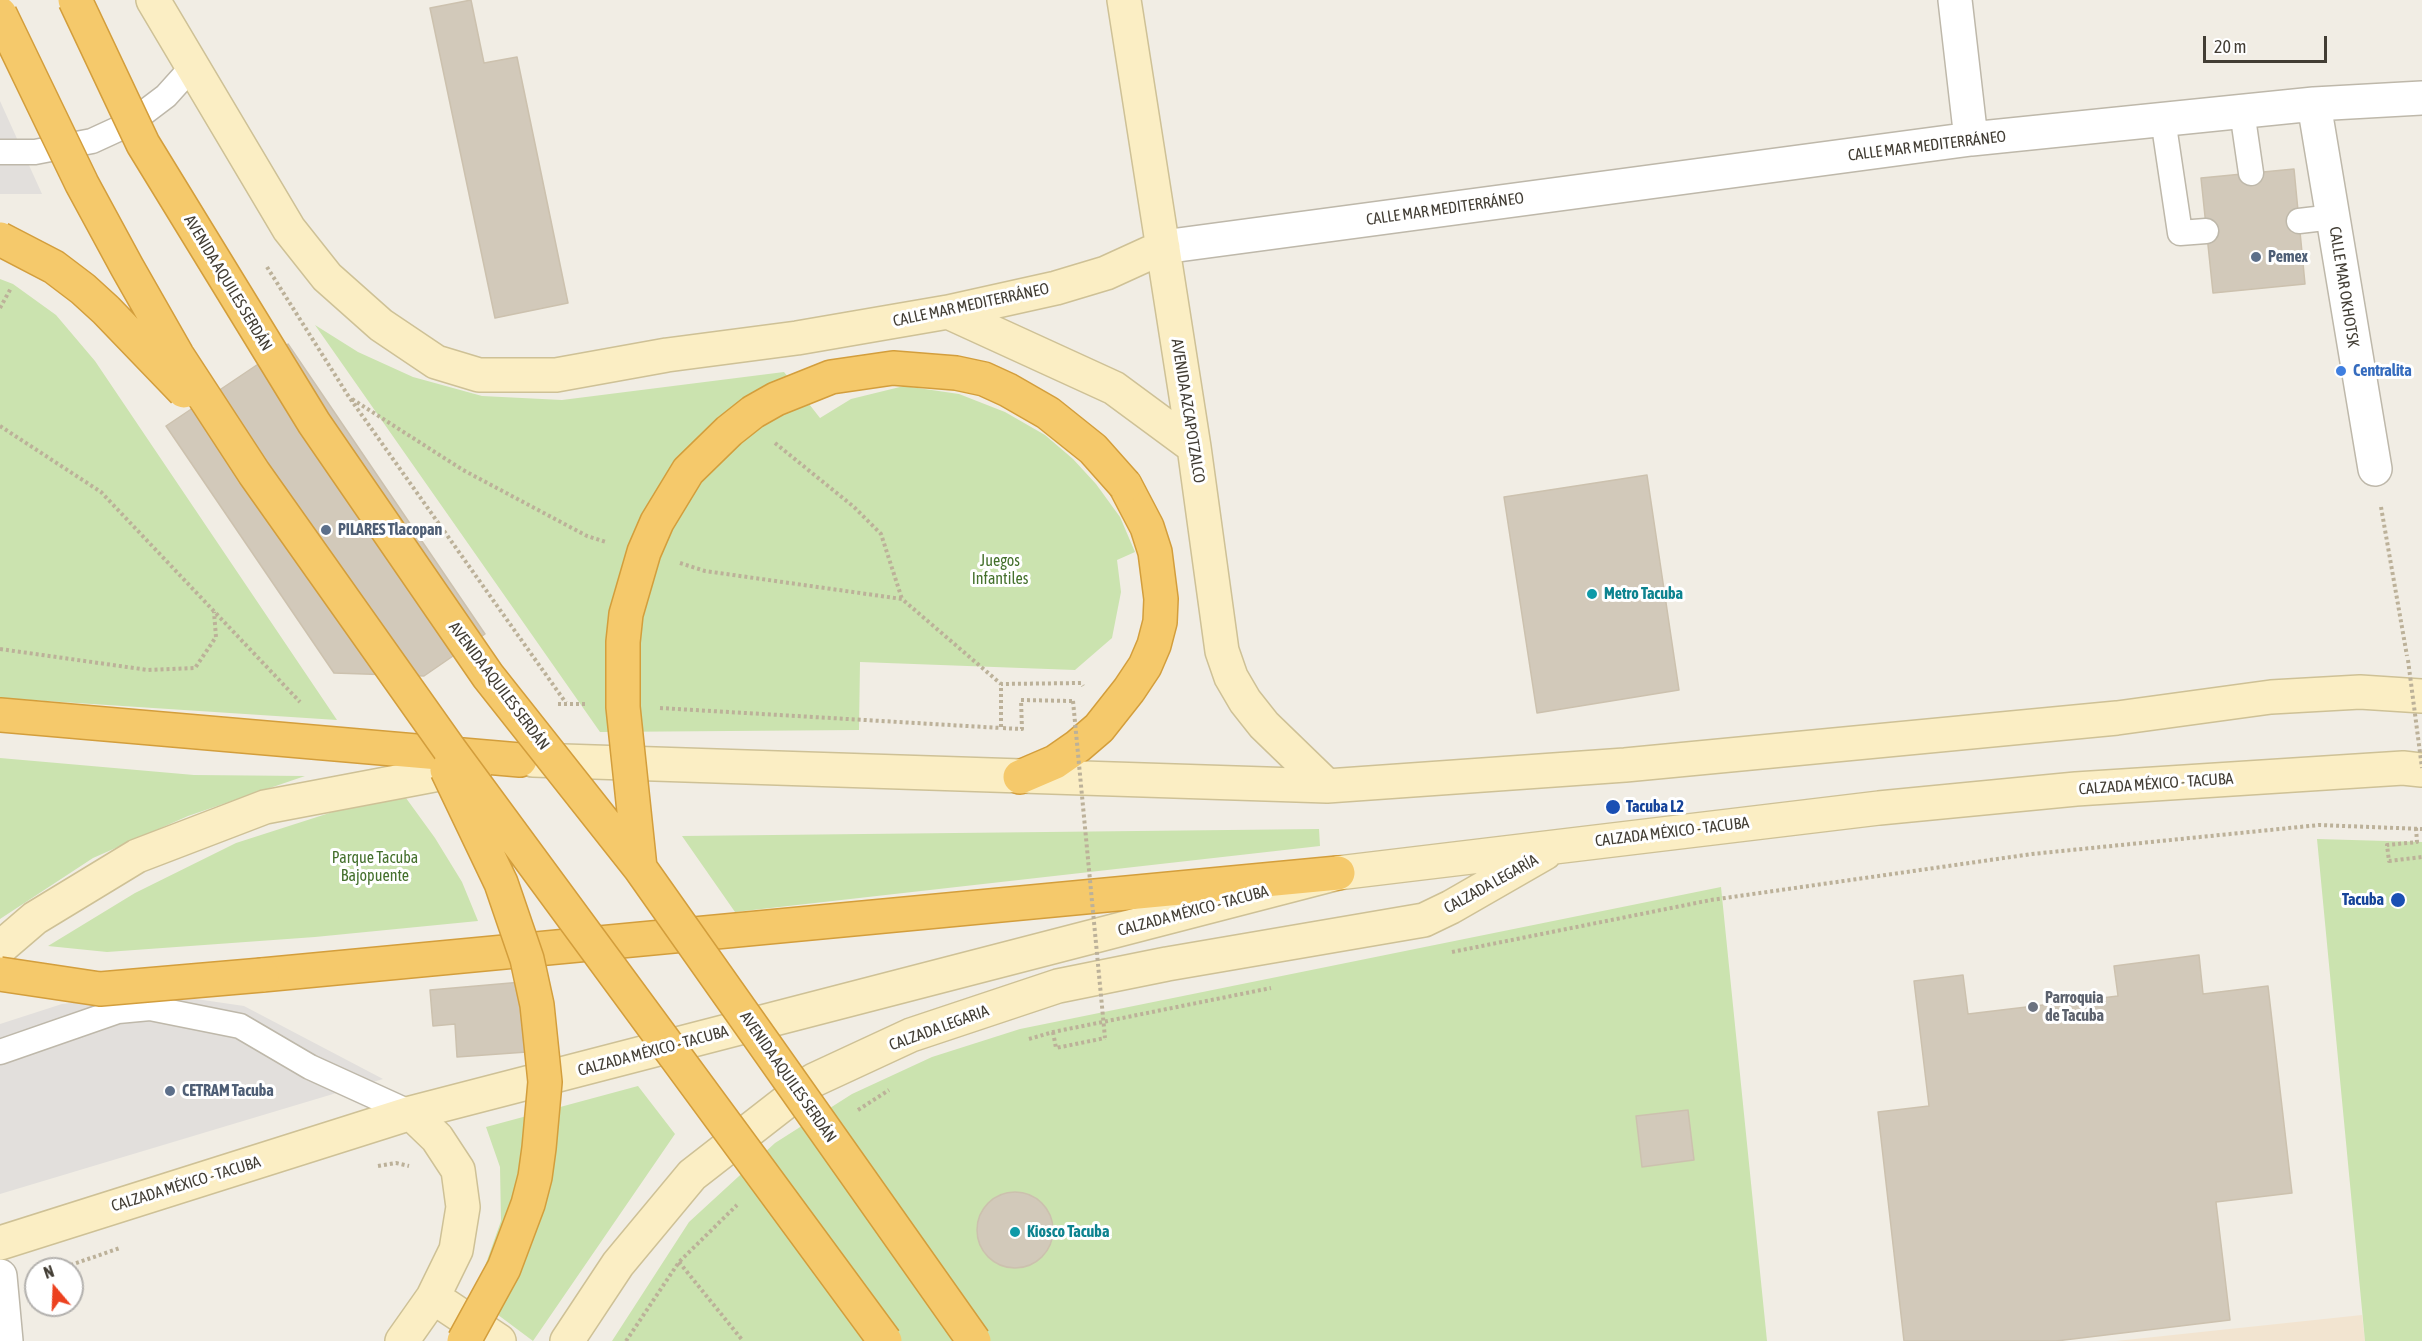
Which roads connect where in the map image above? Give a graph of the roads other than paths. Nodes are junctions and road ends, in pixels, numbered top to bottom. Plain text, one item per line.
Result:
1 (75, 0) edge
2 (153, 0) edge
3 (1124, 0) edge
4 (1955, 0) edge
5 (0, 14) edge
6 (193, 66) junction
7 (2422, 98) edge
8 (2314, 104) junction
9 (2242, 111) junction
10 (2163, 119) junction
11 (1971, 139) junction
12 (0, 152) edge
13 (2251, 173) dead end
14 (2333, 217) junction
15 (2299, 221) dead end
16 (2206, 231) dead end
17 (0, 239) edge
18 (1163, 247) junction
19 (948, 312) junction
20 (1194, 447) junction
21 (2375, 469) road end
22 (254, 473) junction
23 (411, 696) junction
24 (2422, 696) edge
25 (0, 715) edge
26 (520, 760) junction
27 (2422, 769) edge
28 (1020, 777) junction
29 (1327, 786) junction
30 (1557, 846) junction
31 (640, 868) junction
32 (1338, 873) junction
33 (1424, 920) joint
34 (0, 948) edge
35 (0, 974) edge
36 (0, 1052) edge
37 (411, 1113) junction
38 (0, 1243) edge
39 (0, 1276) edge
40 (433, 1297) junction
41 (6, 1341) edge
42 (402, 1341) edge
43 (464, 1341) edge
44 (499, 1341) edge
45 (567, 1341) edge
46 (885, 1341) edge
47 (974, 1341) edge

1 - 31 highway, AVENIDA AQUILES SERDÁN, bridge
2 - 6 main road
3 - 18 main road, AVENIDA AZCAPOTZALCO
4 - 11 street
5 - 22 highway, bridge
6 - 12 lane
6 - 19 main road, CALLE MAR MEDITERRÁNEO
7 - 8 street, CALLE MAR MEDITERRÁNEO
8 - 9 street, CALLE MAR MEDITERRÁNEO
8 - 14 street, CALLE MAR OKHOTSK
9 - 10 street, CALLE MAR MEDITERRÁNEO
9 - 13 lane
10 - 11 street, CALLE MAR MEDITERRÁNEO
10 - 16 lane
11 - 18 street, CALLE MAR MEDITERRÁNEO
14 - 15 lane
14 - 21 street, CALLE MAR OKHOTSK
17 - 22 highway, bridge
18 - 19 main road, CALLE MAR MEDITERRÁNEO
18 - 20 main road, AVENIDA AZCAPOTZALCO
19 - 20 main road
20 - 29 main road, AVENIDA AZCAPOTZALCO
22 - 23 highway, bridge
23 - 43 highway, bridge
23 - 46 highway, bridge
24 - 29 main road
25 - 26 highway
26 - 28 main road
26 - 34 main road
27 - 30 main road, CALZADA MÉXICO - TACUBA
28 - 29 main road
28 - 31 highway, bridge
30 - 32 main road, CALZADA MÉXICO - TACUBA
30 - 33 main road, CALZADA LEGARÍA
31 - 47 highway, AVENIDA AQUILES SERDÁN, bridge
32 - 35 highway, bridge
32 - 37 main road, CALZADA MÉXICO - TACUBA
33 - 45 main road, CALZADA LEGARIA
36 - 37 lane
37 - 38 main road, CALZADA MÉXICO - TACUBA
37 - 40 main road
39 - 41 street
40 - 42 main road
40 - 44 main road

